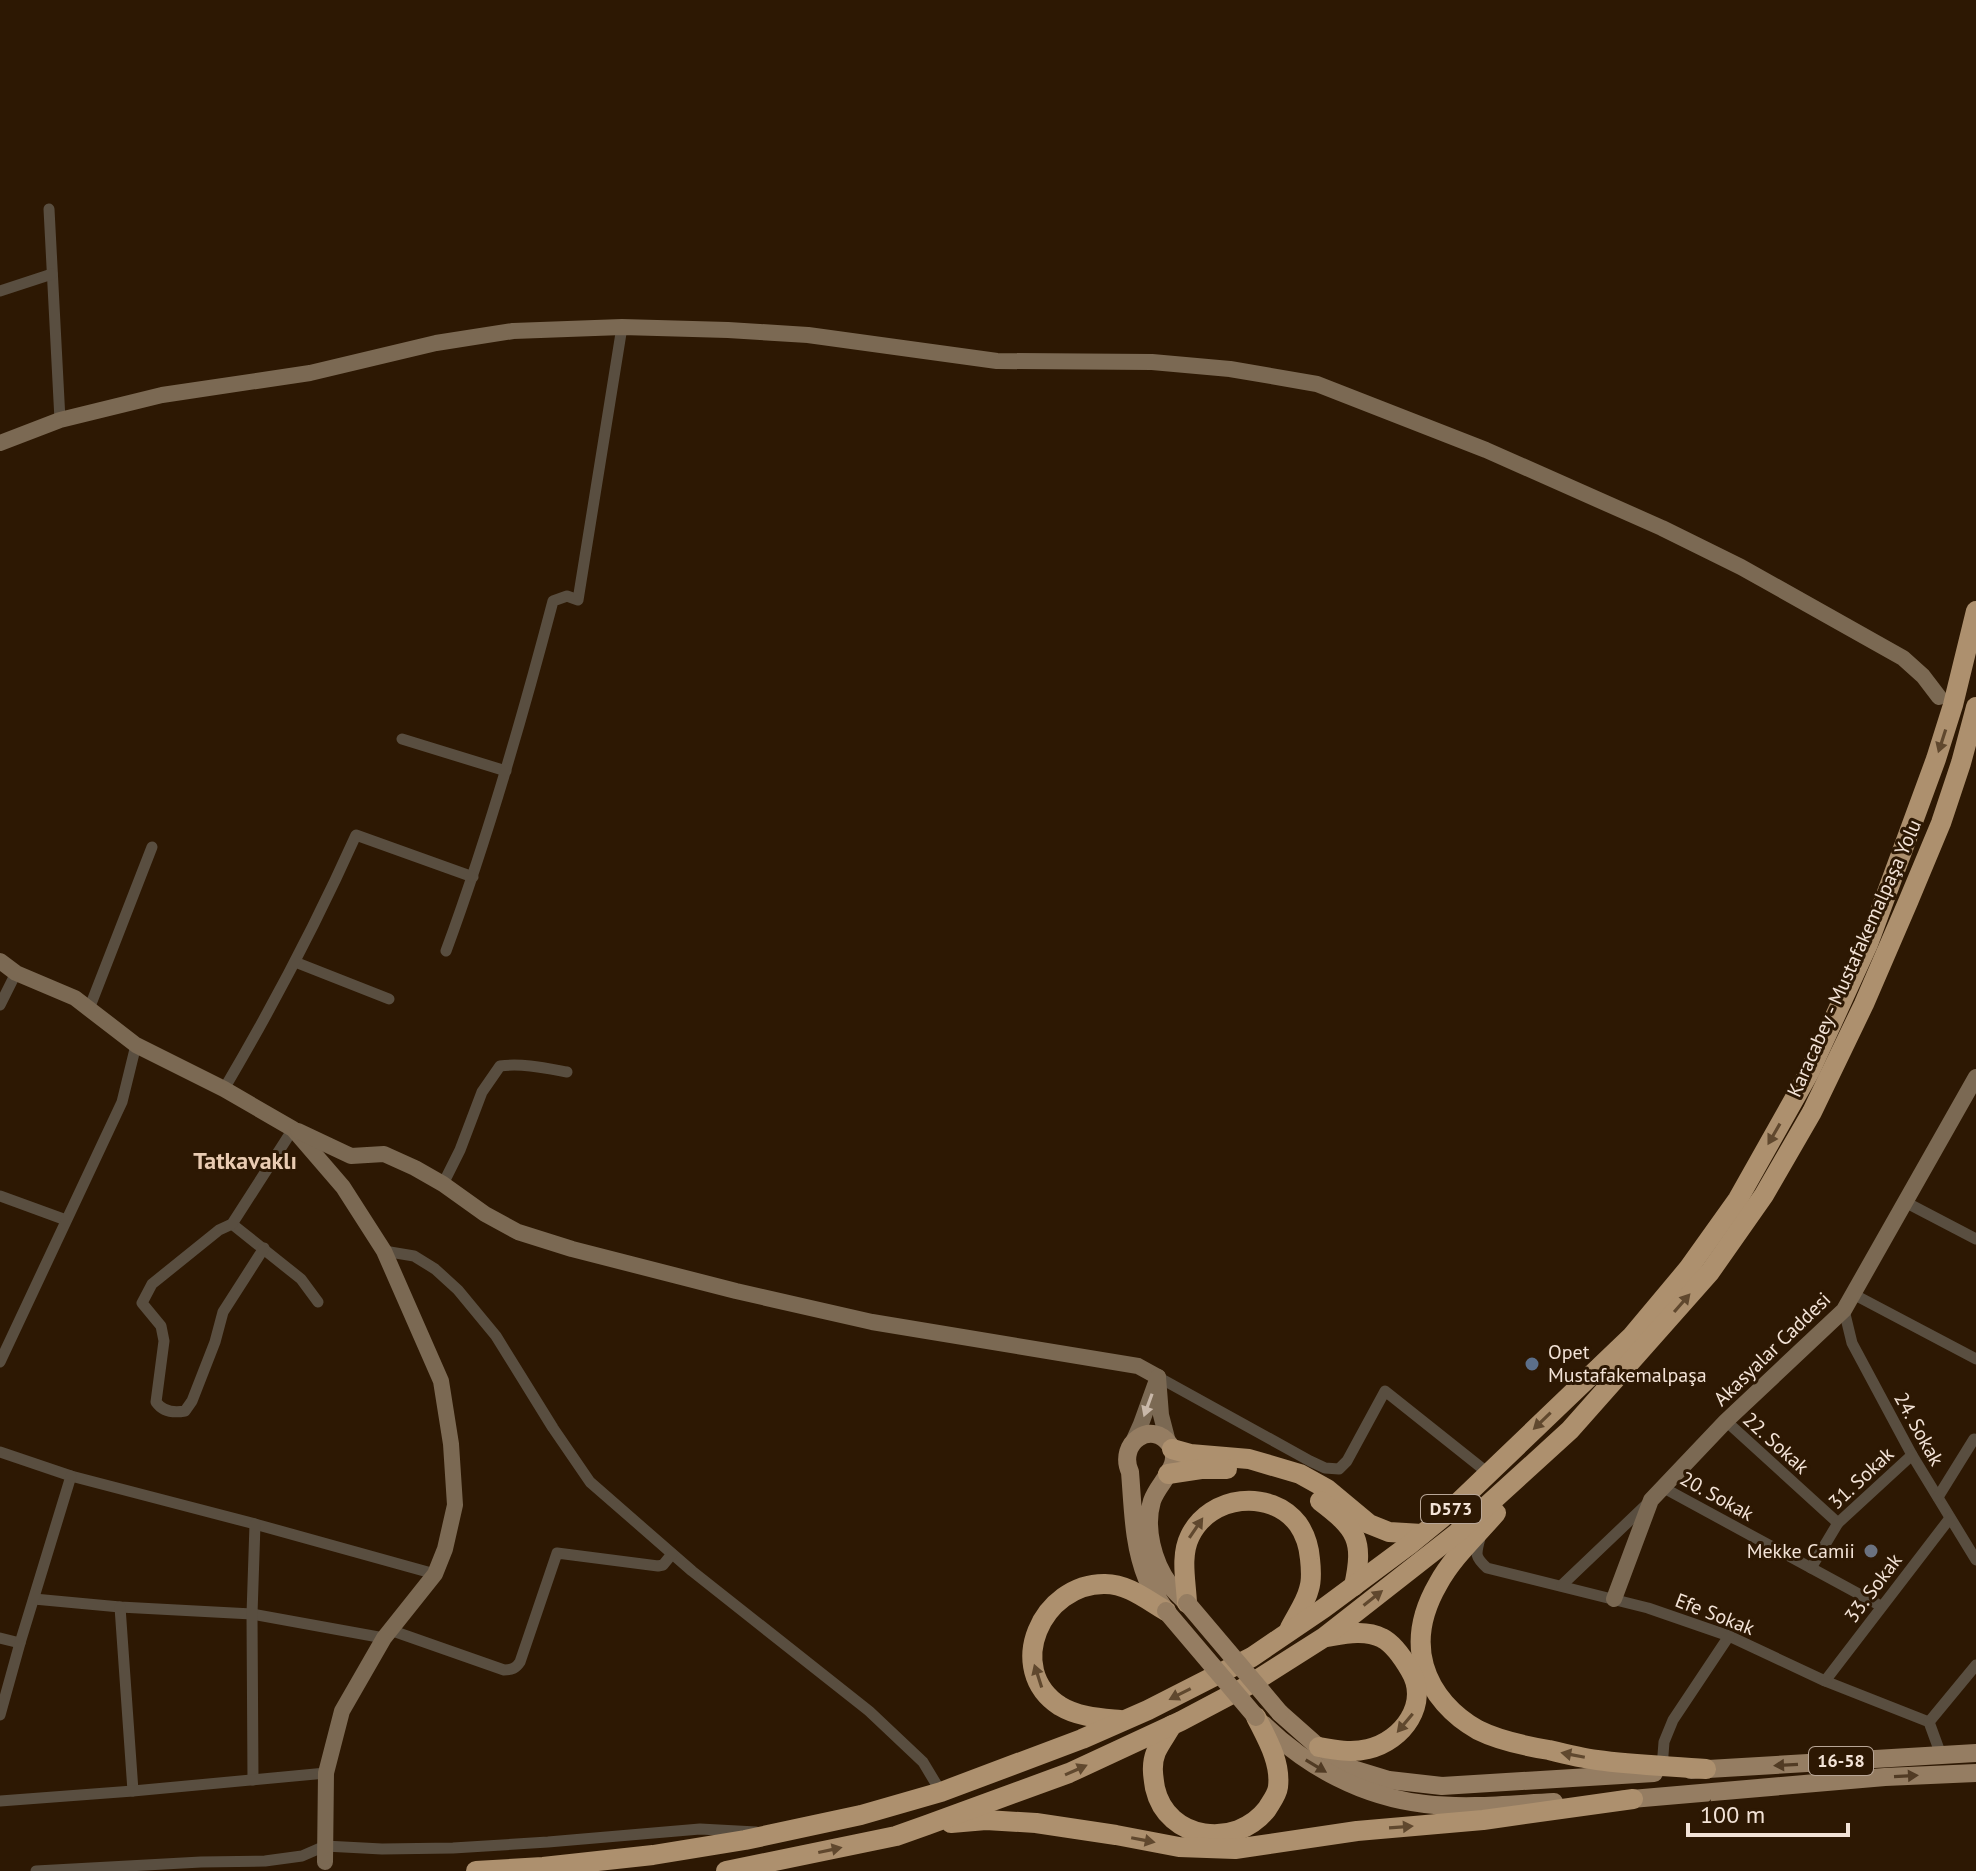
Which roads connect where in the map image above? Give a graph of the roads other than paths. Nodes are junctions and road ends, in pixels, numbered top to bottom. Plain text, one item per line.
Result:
1 (49, 209) dead end
2 (52, 274) junction
3 (0, 291) edge
4 (622, 327) junction
5 (60, 420) junction
6 (0, 443) edge
7 (1976, 611) edge
8 (1939, 697) dead end
9 (1974, 721) edge
10 (402, 739) dead end
11 (506, 771) junction
12 (152, 847) dead end
13 (473, 877) junction
14 (446, 951) dead end
15 (0, 961) edge
16 (295, 962) junction
17 (16, 973) junction
18 (389, 999) dead end
19 (0, 1005) edge
20 (89, 1009) junction
21 (136, 1045) junction
22 (567, 1072) dead end
23 (1974, 1086) edge
24 (224, 1089) junction
25 (293, 1129) junction
26 (443, 1184) junction
27 (0, 1196) edge
28 (1907, 1203) junction
29 (66, 1220) junction
30 (232, 1224) junction
31 (1976, 1239) edge
32 (264, 1248) junction
33 (384, 1251) junction
34 (1853, 1294) junction
35 (318, 1302) dead end
36 (1844, 1310) junction
37 (2, 1356) edge
38 (1976, 1359) edge
39 (1158, 1377) junction
40 (1726, 1421) junction
41 (1570, 1430) junction
42 (1975, 1440) edge
43 (1133, 1442) junction
44 (1170, 1445) junction
45 (0, 1452) edge
46 (1912, 1455) junction
47 (1130, 1472) junction
48 (1488, 1473) junction
49 (1167, 1475) junction
50 (71, 1476) junction
51 (1657, 1494) junction
52 (1938, 1497) junction
53 (1950, 1518) junction
54 (1838, 1523) junction
55 (255, 1524) junction
56 (1482, 1528) junction
57 (1422, 1534) junction
58 (672, 1554) junction
59 (1976, 1560) edge
60 (1811, 1568) junction
61 (435, 1574) junction
62 (1562, 1585) junction
63 (1354, 1586) junction
64 (34, 1599) junction
65 (1614, 1599) junction
66 (1187, 1603) junction
67 (1881, 1606) junction
68 (120, 1607) junction
69 (1166, 1611) junction
70 (252, 1614) junction
71 (1289, 1631) junction
72 (387, 1634) junction
73 (1729, 1636) junction
74 (0, 1638) edge
75 (1323, 1638) junction
76 (20, 1643) junction
77 (1976, 1665) edge
78 (1825, 1681) junction
79 (0, 1715) edge
80 (1256, 1717) junction
81 (1124, 1720) junction
82 (1929, 1722) junction
83 (1172, 1725) junction
84 (1319, 1747) junction
85 (1976, 1753) edge
86 (1941, 1755) junction
87 (1662, 1769) junction
88 (1706, 1769) joint
89 (326, 1773) junction
90 (1976, 1773) edge
91 (253, 1780) junction
92 (133, 1791) junction
93 (941, 1792) junction
94 (1633, 1799) junction
95 (0, 1801) edge
96 (927, 1825) junction
97 (775, 1834) junction
98 (325, 1854) junction
99 (36, 1871) edge
100 (476, 1871) edge
101 (726, 1871) edge

1 - 2 street
2 - 3 street
2 - 5 street
4 - 5 street
4 - 8 street
4 - 11 street
5 - 6 street
7 -> 48 highway, Karacabey - Mustafakemalpaşa Yolu / D573
41 -> 9 highway, Karacabey - Mustafakemalpaşa Yolu / D573
10 - 11 street
11 - 13 street
12 - 20 street
13 - 14 street
13 - 16 street
15 - 17 street
16 - 18 street
16 - 24 street
17 - 19 street
17 - 20 street
20 - 21 street
21 - 24 street
21 - 29 street
22 - 26 street
23 - 28 street, Akasyalar Caddesi
24 - 25 street
25 - 26 street
25 - 30 street
25 - 33 street
26 - 39 street
27 - 29 street
28 - 31 street
28 - 34 street, Akasyalar Caddesi
29 - 37 street
30 - 32 street
30 - 32 street
32 - 35 street
33 - 58 street
33 - 61 street
34 - 36 street, Akasyalar Caddesi
34 - 38 street
36 - 40 street, Akasyalar Caddesi
36 - 46 street, 24. Sokak
39 -> 43 street
39 - 44 street
39 - 48 street
40 - 51 street, Akasyalar Caddesi
40 - 54 street, 22. Sokak
41 - 56 highway
75 -> 41 highway, Karacabey - Mustafakemalpaşa Yolu / D573
42 - 52 street
43 - 44 main road
43 - 47 main road
44 - 49 main road
44 - 57 highway
45 - 50 street
46 - 52 street, 24. Sokak
46 - 54 street, 31. Sokak
47 - 49 main road
47 - 69 main road
48 - 57 highway, Karacabey - Mustafakemalpaşa Yolu / D573
49 - 63 highway
49 - 66 main road
50 - 55 street
50 - 64 street
51 - 60 street, 20. Sokak
51 - 62 street
51 - 65 street, Akasyalar Caddesi
52 - 53 street, 24. Sokak
53 - 59 street, 24. Sokak
53 - 67 street, 33. Sokak
54 - 60 street, 31. Sokak
55 - 61 street
55 - 70 street
56 - 62 street, Efe Sokak
87 -> 56 highway
57 - 63 highway, Karacabey - Mustafakemalpaşa Yolu / D573
58 - 72 street
58 - 93 street
60 - 67 street, 20. Sokak
61 - 72 street
62 - 65 street, Efe Sokak
63 - 71 highway, Karacabey - Mustafakemalpaşa Yolu / D573
64 - 68 street
64 - 76 street
65 - 73 street, Efe Sokak
66 -> 71 highway
66 - 84 main road, bridge
67 - 78 street, 33. Sokak
68 - 70 street
68 - 92 street
69 - 80 main road, bridge
81 -> 69 highway
70 - 72 street
70 - 91 street
71 -> 81 highway, Karacabey - Mustafakemalpaşa Yolu / D573
72 - 89 street
73 - 78 street, Efe Sokak
73 - 87 street
74 - 76 street
75 - 83 highway, Karacabey - Mustafakemalpaşa Yolu / D573
75 -> 84 highway
76 - 79 street
77 - 82 street
78 - 82 street, Efe Sokak
80 - 83 highway
80 -> 94 main road
81 - 93 highway, Karacabey - Mustafakemalpaşa Yolu / D573
82 - 86 street
96 -> 83 highway, Karacabey - Mustafakemalpaşa Yolu / D573
84 - 87 main road
85 - 86 main road, 16-58
86 -> 88 main road, 16-58
87 - 88 highway
89 - 91 street
89 - 98 street
94 -> 90 main road, 16-58
91 - 92 street
92 - 95 street
93 - 97 highway, Karacabey - Mustafakemalpaşa Yolu / D573
96 -> 94 highway
101 -> 96 highway, Karacabey - Mustafakemalpaşa Yolu / D573
97 - 98 street
97 - 100 highway, Karacabey - Mustafakemalpaşa Yolu / D573
98 - 99 street

